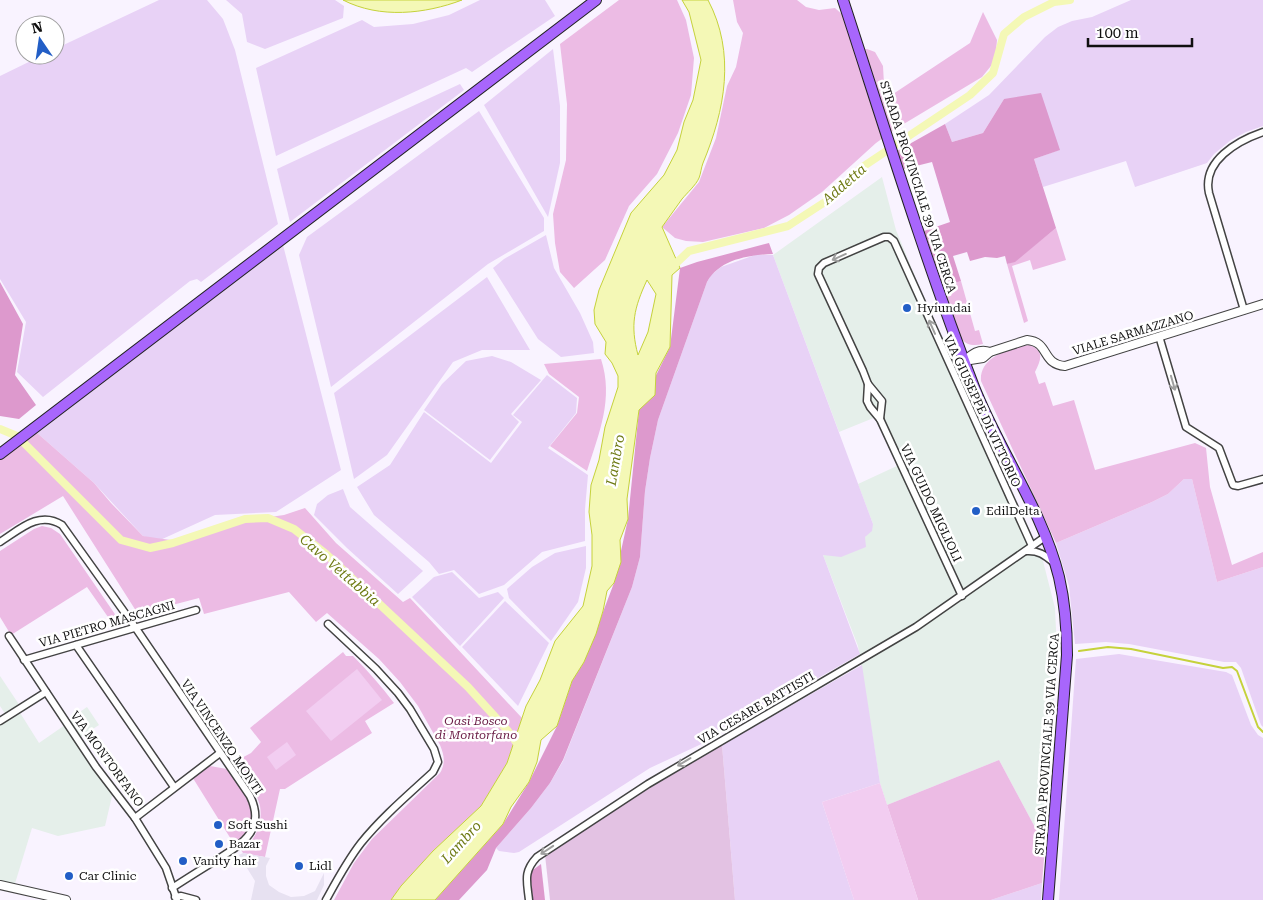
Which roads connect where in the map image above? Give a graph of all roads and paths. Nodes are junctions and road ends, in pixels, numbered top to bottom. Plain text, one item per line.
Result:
1 (596, 0) edge
2 (843, 0) edge
3 (1263, 132) edge
4 (884, 237) joint
5 (1263, 304) edge
6 (1244, 310) junction
7 (1160, 336) junction
8 (964, 361) junction
9 (868, 384) junction
10 (880, 419) junction
11 (0, 454) edge
12 (1263, 479) edge
13 (1045, 537) junction
14 (0, 542) edge
15 (1032, 546) junction
16 (1024, 552) junction
17 (1055, 563) junction
18 (962, 596) junction
19 (196, 610) dead end
20 (328, 624) dead end
21 (135, 627) junction
22 (9, 636) dead end
23 (76, 645) junction
24 (24, 660) junction
25 (46, 692) junction
26 (0, 721) edge
27 (220, 752) junction
28 (174, 787) junction
29 (135, 818) junction
30 (0, 885) edge
31 (172, 888) junction
32 (176, 898) edge
33 (66, 900) edge
34 (196, 900) edge
35 (326, 900) edge
36 (529, 900) edge
37 (1048, 900) edge

1 - 11 main road
2 - 8 main road, STRADA PROVINCIALE 39 VIA CERCA
3 - 6 street
4 -> 9 street, VIA GUIDO MIGLIOLI
15 -> 4 street, VIA GIUSEPPE DI VITTORIO
5 - 6 street, VIALE SARMAZZANO
6 - 7 street, VIALE SARMAZZANO
7 - 8 street, VIALE SARMAZZANO
7 -> 12 street
8 - 13 main road, STRADA PROVINCIALE 39 VIA CERCA
9 - 10 street, VIA GUIDO MIGLIOLI
9 - 10 street, VIA GUIDO MIGLIOLI
10 - 18 street, VIA GUIDO MIGLIOLI
13 - 15 street, VIA CESARE BATTISTI
13 - 17 main road, STRADA PROVINCIALE 39 VIA CERCA
14 - 21 street, VIA VINCENZO MONTI
15 - 16 street, VIA CESARE BATTISTI
16 - 17 street
16 - 18 street, VIA CESARE BATTISTI
17 - 37 main road, STRADA PROVINCIALE 39 VIA CERCA
18 -> 36 street, VIA CESARE BATTISTI
19 - 21 street, VIA PIETRO MASCAGNI
20 - 35 street
21 - 23 street, VIA PIETRO MASCAGNI
21 - 27 street, VIA VINCENZO MONTI
22 - 24 street, VIA MONTORFANO
23 - 24 street, VIA PIETRO MASCAGNI
23 - 28 street
24 - 25 street, VIA MONTORFANO
25 - 26 street
25 - 29 street, VIA MONTORFANO
27 - 28 street
27 - 31 street, VIA VINCENZO MONTI
28 - 29 street
29 - 31 street, VIA MONTORFANO
30 - 33 street
31 - 32 street, VIA MONTORFANO
32 - 34 street

